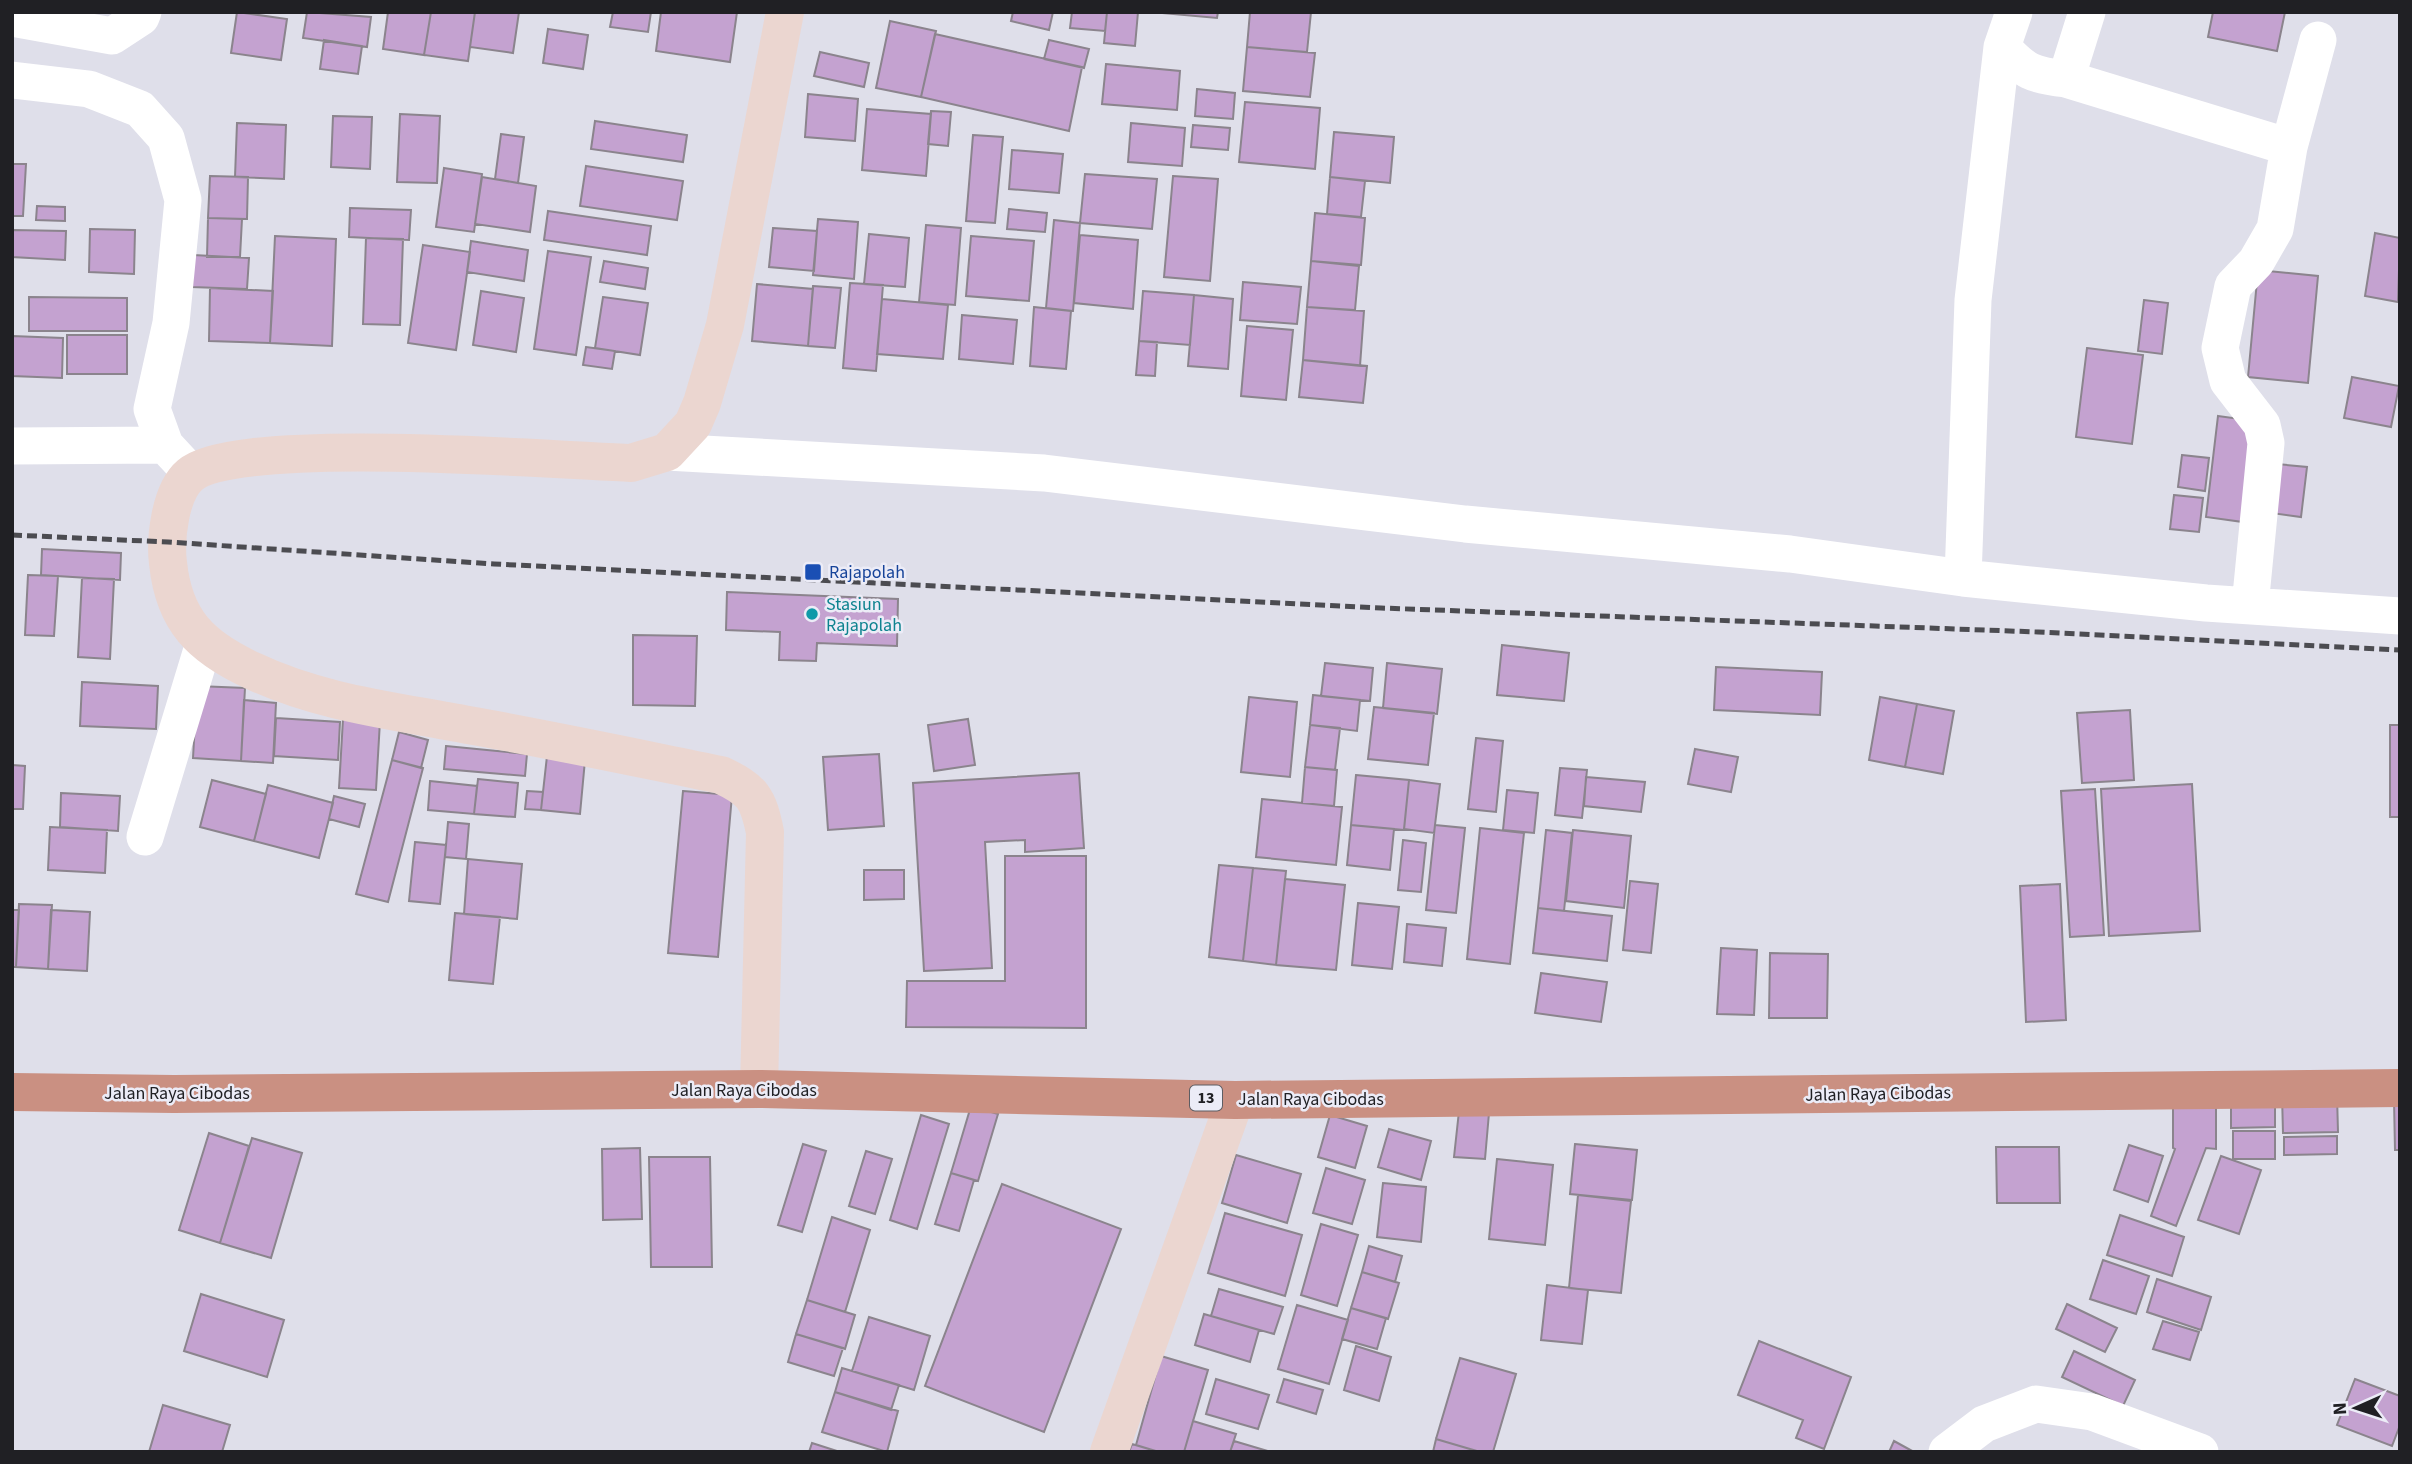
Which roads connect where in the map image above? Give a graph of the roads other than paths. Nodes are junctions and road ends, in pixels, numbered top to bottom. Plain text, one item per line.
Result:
1 (143, 12) edge
2 (785, 12) edge
3 (2014, 12) edge
4 (2087, 12) edge
5 (12, 18) edge
6 (2318, 40) dead end
7 (2002, 47) junction
8 (2066, 79) junction
9 (12, 80) edge
10 (2289, 147) junction
11 (166, 445) junction
12 (12, 446) edge
13 (667, 452) junction
14 (191, 473) junction
15 (1963, 578) junction
16 (2250, 606) junction
17 (2400, 616) edge
18 (204, 643) junction
19 (145, 837) dead end
20 (2400, 1088) edge
21 (759, 1089) junction
22 (12, 1092) edge
23 (1236, 1100) junction
24 (1109, 1452) edge
25 (1947, 1452) edge
26 (2200, 1452) edge

1 - 5 street
2 - 13 main road
3 - 7 street
4 - 8 street
6 - 10 street
7 - 8 street
7 - 15 street
8 - 10 street
9 - 11 street
10 - 16 street
11 - 12 street
11 - 14 street
13 - 14 main road
13 - 15 street
14 - 18 main road
15 - 16 street
16 - 17 street
18 - 19 street
18 - 21 main road
20 - 23 highway, Jalan Raya Cibodas / 13
21 - 22 highway, Jalan Raya Cibodas / 13
21 - 23 highway, Jalan Raya Cibodas / 13
23 - 24 main road
25 - 26 street

